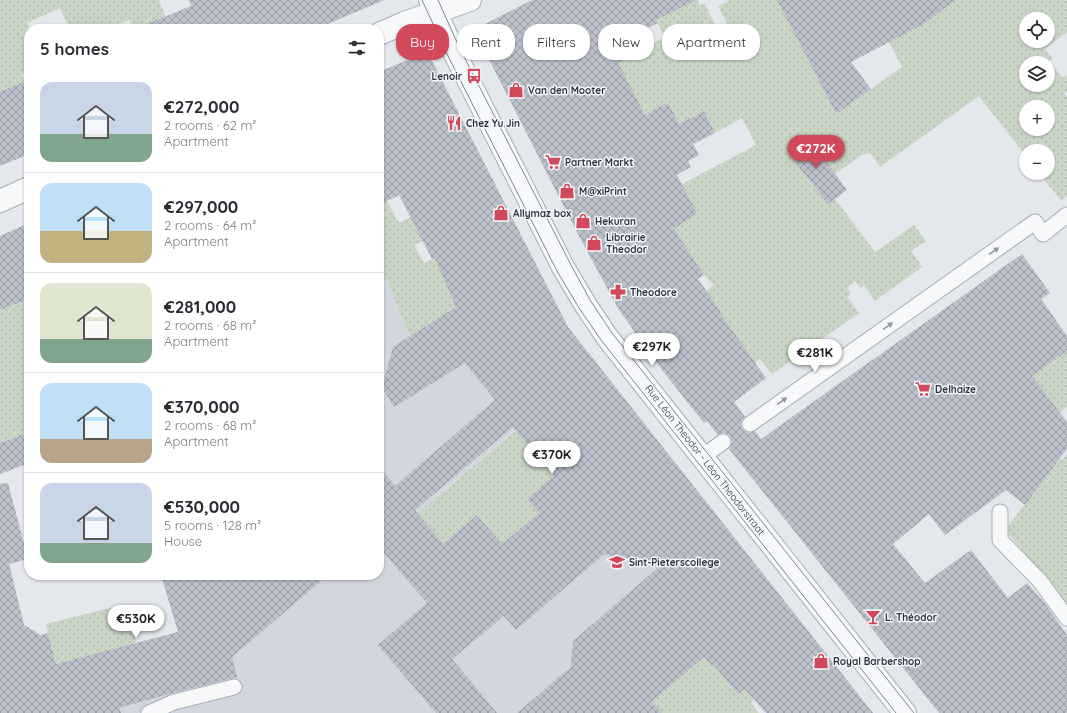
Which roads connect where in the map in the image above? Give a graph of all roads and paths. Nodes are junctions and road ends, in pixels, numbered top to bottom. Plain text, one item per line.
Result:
1 (470, 0) edge
2 (433, 6) edge
3 (384, 32) edge
4 (24, 190) edge
5 (0, 201) edge
6 (1067, 215) edge
7 (750, 424) dead end
8 (723, 442) dead end
9 (702, 457) junction
10 (1000, 512) dead end
11 (1067, 618) edge
12 (234, 687) dead end
13 (149, 713) edge
14 (905, 713) edge

1 - 2 street
2 - 3 street
2 - 9 street, Rue Léon Theodor - Léon Theodorstraat
4 - 5 street
7 -> 6 lane
8 - 9 lane
9 - 14 street, Rue Léon Theodor - Léon Theodorstraat
10 - 11 lane
12 - 13 lane

